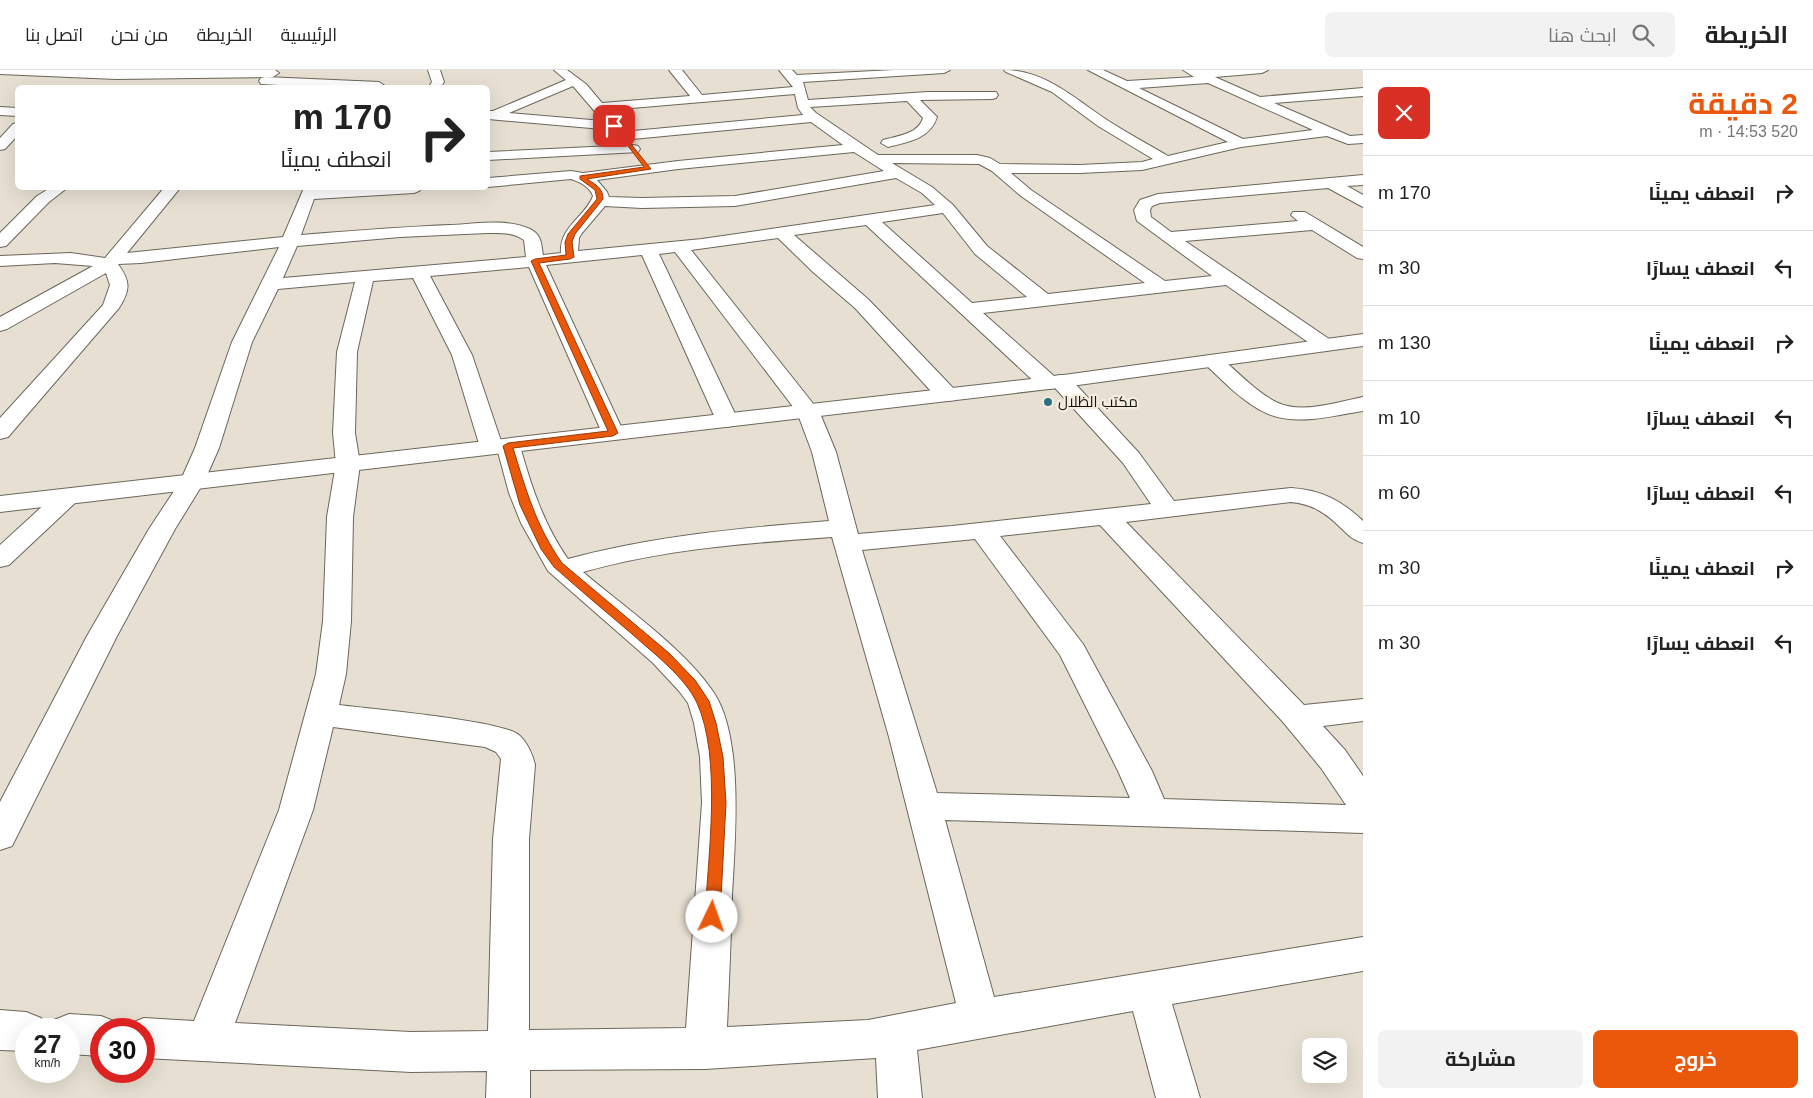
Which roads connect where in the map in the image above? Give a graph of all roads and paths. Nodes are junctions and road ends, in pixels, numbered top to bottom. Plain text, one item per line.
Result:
1 (434, 70) edge
2 (560, 70) edge
3 (675, 70) edge
4 (936, 70) edge
5 (944, 70) edge
6 (1010, 70) edge
7 (1094, 70) edge
8 (1262, 70) edge
9 (0, 71) edge
10 (192, 72) edge
11 (915, 72) junction
12 (1199, 74) edge
13 (92, 75) junction
14 (269, 78) edge
15 (575, 81) junction
16 (381, 84) edge
17 (79, 85) edge
18 (436, 85) edge
19 (1126, 85) junction
20 (796, 86) edge
21 (1363, 92) edge
22 (992, 95) dead end
23 (934, 96) junction
24 (910, 97) junction
25 (698, 98) junction
26 (1258, 101) junction
27 (598, 107) junction
28 (0, 111) edge
29 (15, 112) edge
30 (490, 116) edge
31 (813, 118) junction
32 (618, 131) junction
33 (1326, 132) junction
34 (1363, 139) edge
35 (1348, 140) junction
36 (888, 143) dead end
37 (1241, 143) junction
38 (1363, 147) edge
39 (856, 148) junction
40 (632, 149) junction
41 (490, 152) edge
42 (506, 155) junction
43 (490, 156) edge
44 (873, 159) junction
45 (1165, 160) junction
46 (998, 168) junction
47 (648, 169) junction
48 (897, 173) junction
49 (582, 178) junction
50 (1363, 180) edge
51 (490, 182) edge
52 (1332, 184) junction
53 (56, 190) edge
54 (170, 190) edge
55 (344, 190) edge
56 (1260, 190) junction
57 (309, 191) edge
58 (599, 201) junction
59 (1363, 202) edge
60 (947, 208) junction
61 (28, 215) junction
62 (0, 216) edge
63 (870, 220) junction
64 (1313, 225) junction
65 (782, 234) junction
66 (1169, 237) junction
67 (290, 241) junction
68 (0, 242) edge
69 (680, 246) junction
70 (648, 249) junction
71 (1363, 254) edge
72 (570, 257) junction
73 (0, 261) edge
74 (535, 261) junction
75 (111, 262) junction
76 (419, 272) junction
77 (365, 277) junction
78 (1230, 279) junction
79 (271, 284) junction
80 (1162, 287) junction
81 (1043, 300) junction
82 (969, 309) junction
83 (0, 326) edge
84 (1363, 340) edge
85 (1325, 345) junction
86 (1212, 360) junction
87 (1055, 382) junction
88 (947, 395) junction
89 (1358, 409) edge
90 (808, 411) junction
91 (727, 420) junction
92 (0, 432) edge
93 (613, 433) junction
94 (500, 447) junction
95 (348, 464) junction
96 (192, 482) junction
97 (67, 497) junction
98 (0, 504) edge
99 (1167, 509) junction
100 (1106, 516) junction
101 (982, 531) junction
102 (1363, 535) edge
103 (845, 536) junction
104 (0, 559) edge
105 (563, 569) junction
106 (1363, 710) edge
107 (321, 714) junction
108 (1296, 717) junction
109 (1363, 802) edge
110 (923, 806) junction
111 (1153, 813) junction
112 (1363, 819) edge
113 (0, 836) edge
114 (1363, 954) edge
115 (1148, 990) junction
116 (980, 1018) junction
117 (0, 1030) edge
118 (15, 1031) edge
119 (895, 1034) junction
120 (155, 1039) edge
121 (207, 1041) junction
122 (705, 1049) junction
123 (509, 1051) junction
124 (508, 1098) edge
125 (900, 1098) edge
126 (1178, 1098) edge

1 - 18 street
2 - 15 street
3 - 25 street
4 - 5 street
4 - 11 street
6 - 45 street
7 - 19 street
8 - 12 street
9 - 13 street
10 - 13 street
10 - 14 street
11 - 20 street
11 - 23 street
12 - 19 street
12 - 26 street
13 - 17 street
14 - 16 street
15 - 27 street
15 - 30 street
19 - 37 street
20 - 24 street
20 - 25 street
20 - 31 street
21 - 26 street
22 - 23 street
23 - 24 street
24 - 36 street
25 - 27 street
26 - 33 street
26 - 35 street
27 - 32 street
28 - 29 street
30 - 32 street
31 - 32 street
31 - 39 street
32 - 40 street
33 - 35 street
33 - 37 street
34 - 35 street
35 - 38 street
37 - 45 street
39 - 44 street
39 - 47 street
40 - 42 street
40 - 47 street
41 - 42 street
42 - 43 street
44 - 46 street
44 - 48 street
45 - 46 street
46 - 80 street
47 - 49 street
48 - 58 street
48 - 60 street
49 - 51 street
49 - 58 street
50 - 52 street
52 - 56 street
52 - 59 street
53 - 61 street
54 - 75 street
55 - 57 street
56 - 64 street
56 - 66 street
57 - 67 street
58 - 72 street
60 - 63 street
60 - 81 street
61 - 62 street
61 - 68 street
63 - 65 street
63 - 82 street
64 - 66 street
64 - 71 street
65 - 69 street
65 - 88 street
66 - 78 street
67 - 74 street
67 - 75 street
67 - 79 street
69 - 70 street
69 - 90 street
70 - 72 street
70 - 91 street
72 - 74 street
73 - 75 street
74 - 76 street
74 - 93 street
75 - 83 street
75 - 92 street
76 - 77 street
76 - 94 street
77 - 79 street
77 - 95 street
78 - 80 street
78 - 85 street
79 - 96 street
80 - 81 street
81 - 82 street
82 - 87 street
84 - 85 street
85 - 86 street
86 - 87 street
86 - 89 street
87 - 88 street
87 - 99 street
88 - 90 street
90 - 91 street
90 - 103 street
91 - 93 street
93 - 94 street
94 - 95 street
94 - 105 street
95 - 96 street
95 - 107 street
96 - 97 street
96 - 113 street
97 - 98 street
97 - 104 street
99 - 100 street
99 - 102 street
100 - 101 street
100 - 108 street
101 - 103 street
101 - 111 street
103 - 105 street
103 - 110 street
105 - 122 street
106 - 108 street
107 - 121 street
107 - 123 street
108 - 109 street
110 - 111 street
110 - 116 street
111 - 112 street
114 - 115 street
115 - 116 street
115 - 126 street
116 - 119 street
117 - 118 street
119 - 122 street
119 - 125 street
120 - 121 street
121 - 123 street
122 - 123 street
123 - 124 street

